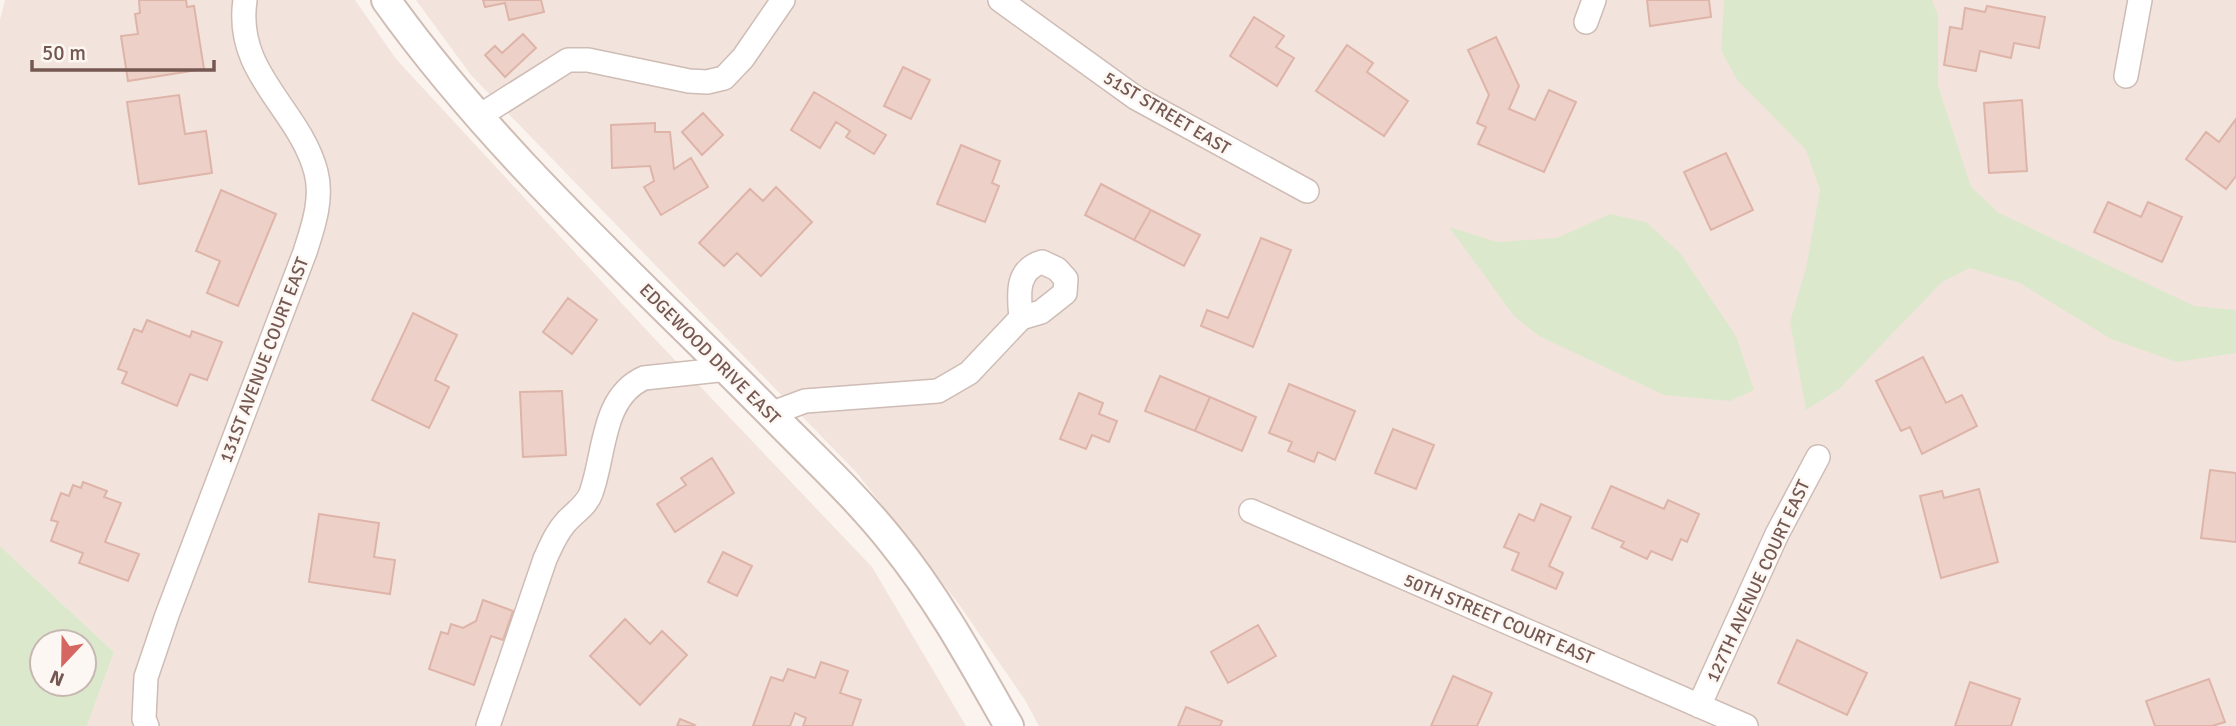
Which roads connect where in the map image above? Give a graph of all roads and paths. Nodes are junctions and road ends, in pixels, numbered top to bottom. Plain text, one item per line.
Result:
1 (245, 0) edge
2 (386, 0) edge
3 (783, 0) edge
4 (1000, 0) edge
5 (1594, 0) edge
6 (2140, 0) edge
7 (1586, 22) dead end
8 (2126, 76) dead end
9 (478, 117) junction
10 (1307, 191) dead end
11 (1021, 318) dead end
12 (728, 369) junction
13 (770, 414) junction
14 (1818, 457) dead end
15 (1251, 511) dead end
16 (1699, 706) junction
17 (147, 726) edge
18 (488, 726) edge
19 (1009, 726) edge
20 (1746, 726) edge

1 - 17 street, 131ST AVENUE COURT EAST
2 - 9 street, EDGEWOOD DRIVE EAST
3 - 9 street
4 - 10 street, 51ST STREET EAST
5 - 7 street
6 - 8 street
9 - 12 street, EDGEWOOD DRIVE EAST
11 - 13 street
12 - 13 street, EDGEWOOD DRIVE EAST
12 - 18 street
13 - 19 street, EDGEWOOD DRIVE EAST
14 - 16 street, 127TH AVENUE COURT EAST
15 - 16 street, 50TH STREET COURT EAST
16 - 20 street, 50TH STREET COURT EAST

